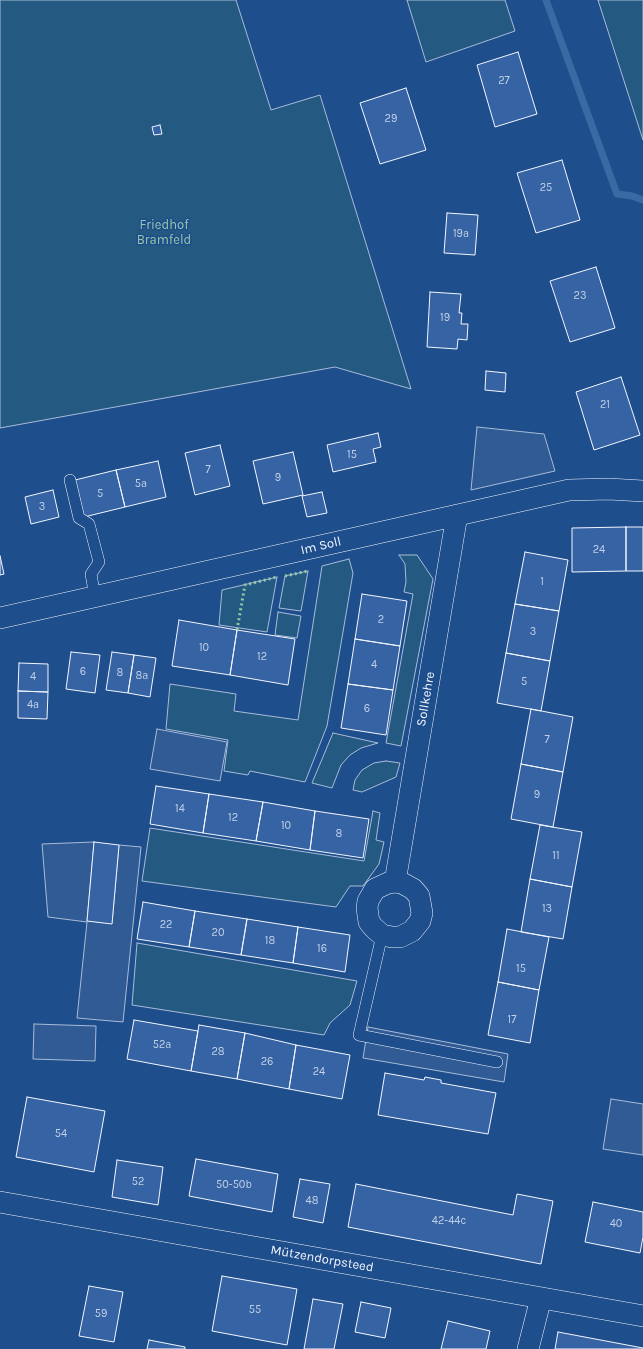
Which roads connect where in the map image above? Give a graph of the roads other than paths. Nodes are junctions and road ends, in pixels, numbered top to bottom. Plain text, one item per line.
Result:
1 (70, 480) dead end
2 (643, 491) edge
3 (457, 515) junction
4 (94, 597) junction
5 (0, 618) edge
6 (395, 882) junction
7 (382, 935) junction
8 (497, 1062) dead end
9 (0, 1202) edge
10 (541, 1298) junction
11 (643, 1316) edge
12 (528, 1349) edge

1 - 4 lane
2 - 3 street, Im Soll
3 - 4 street, Im Soll
3 - 6 street, Sollkehre
4 - 5 street, Im Soll
6 - 7 street
6 - 7 street
7 - 8 lane
9 - 10 street, Mützendorpsteed
10 - 11 street, Mützendorpsteed
10 - 12 street

